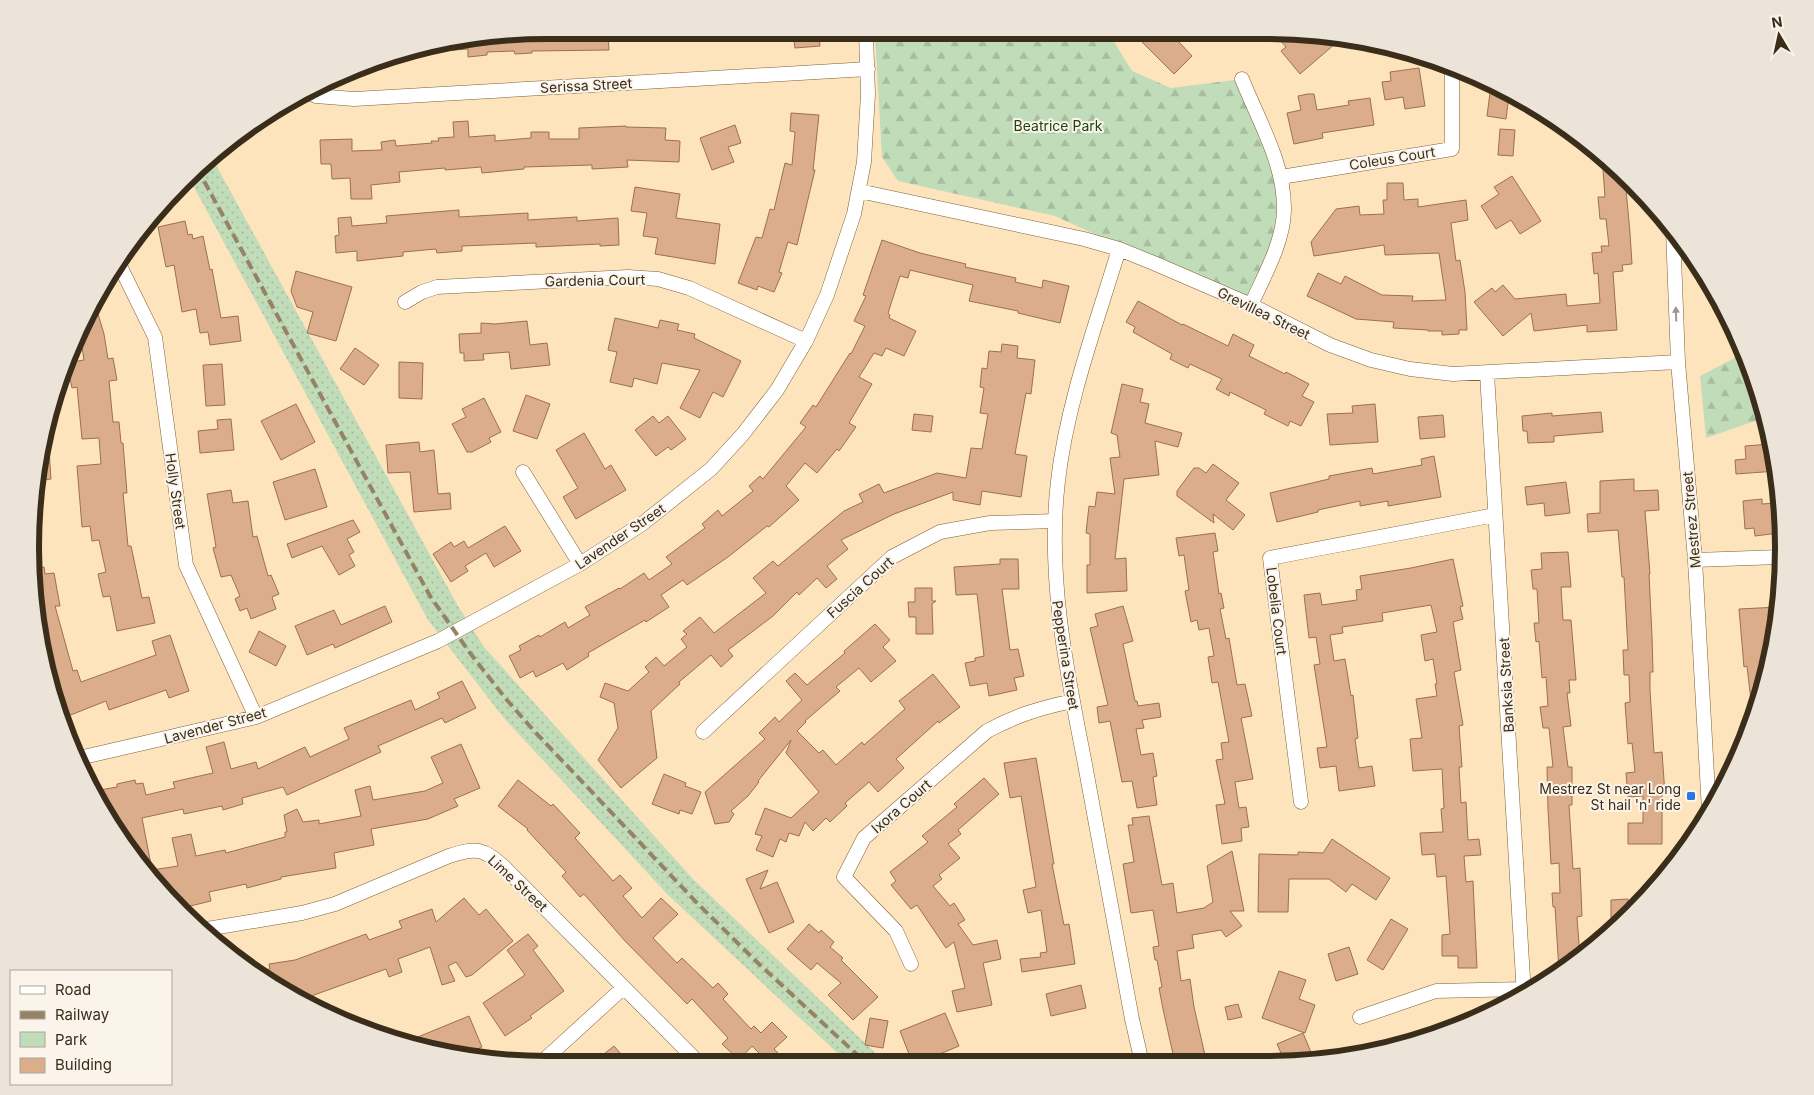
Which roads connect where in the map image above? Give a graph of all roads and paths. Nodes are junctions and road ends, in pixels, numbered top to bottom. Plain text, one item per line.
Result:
1 (866, 39) edge
2 (868, 68) junction
3 (1452, 74) edge
4 (1242, 79) dead end
5 (314, 95) edge
6 (1281, 177) junction
7 (859, 191) junction
8 (1673, 243) edge
9 (1119, 249) junction
10 (122, 268) edge
11 (405, 302) dead end
12 (1251, 305) junction
13 (806, 340) junction
14 (1678, 362) junction
15 (1487, 373) junction
16 (523, 472) dead end
17 (1495, 515) junction
18 (1055, 521) junction
19 (1775, 557) edge
20 (1695, 560) junction
21 (580, 564) junction
22 (1073, 701) junction
23 (256, 718) junction
24 (703, 732) dead end
25 (84, 757) edge
26 (1708, 800) edge
27 (1301, 802) dead end
28 (210, 928) edge
29 (911, 964) dead end
30 (1524, 986) edge
31 (623, 988) junction
32 (1514, 992) edge
33 (1360, 1017) dead end
34 (549, 1056) edge
35 (690, 1056) edge
36 (1140, 1056) edge

1 - 2 street, Lavender Street
2 - 5 street, Serissa Street
2 - 7 street, Lavender Street
3 - 6 street, Coleus Court
4 - 6 street
6 - 12 street
7 - 9 street, Grevillea Street
7 - 13 street, Lavender Street
14 -> 8 street, Mestrez Street
9 - 12 street, Grevillea Street
9 - 18 street, Pepperina Street
10 - 23 street, Holly Street
11 - 13 street, Gardenia Court
12 - 15 street, Grevillea Street
13 - 21 street, Lavender Street
14 - 15 street, Grevillea Street
14 - 20 street, Mestrez Street
15 - 17 street, Banksia Street
16 - 21 street
17 - 27 street, Lobelia Court
17 - 30 street, Banksia Street
18 - 22 street, Pepperina Street
18 - 24 street, Fuscia Court
19 - 20 street
20 - 26 street, Mestrez Street
21 - 23 street, Lavender Street
22 - 29 street, Ixora Court
22 - 36 street, Pepperina Street
23 - 25 street, Lavender Street
28 - 31 street, Lime Street
31 - 34 street
31 - 35 street, Lime Street
32 - 33 street

